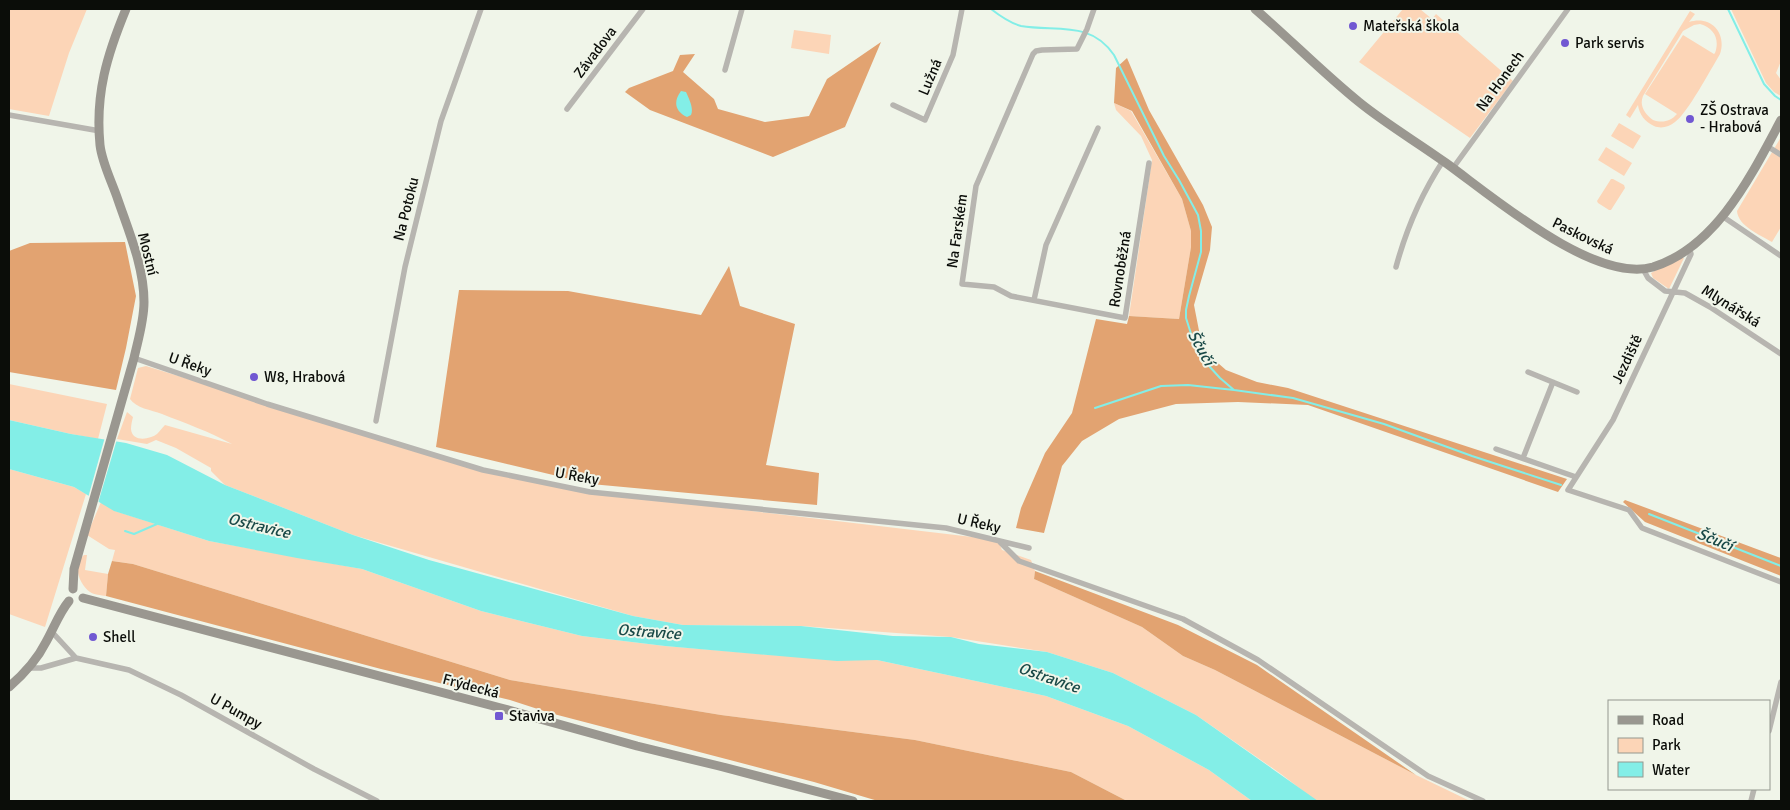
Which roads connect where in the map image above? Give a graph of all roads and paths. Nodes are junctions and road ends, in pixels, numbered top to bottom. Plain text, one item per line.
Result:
1 (126, 9) edge
2 (481, 9) edge
3 (643, 9) edge
4 (742, 9) edge
5 (962, 9) edge
6 (1094, 9) edge
7 (1255, 9) edge
8 (1568, 9) edge
9 (725, 70) dead end
10 (892, 105) dead end
11 (567, 109) dead end
12 (9, 115) edge
13 (1781, 120) edge
14 (1098, 128) dead end
15 (100, 131) junction
16 (1767, 146) junction
17 (1781, 155) edge
18 (1443, 161) junction
19 (1149, 163) dead end
20 (1453, 168) junction
21 (1722, 216) junction
22 (1689, 247) junction
23 (1781, 256) edge
24 (1396, 268) dead end
25 (1643, 269) junction
26 (1674, 292) junction
27 (1034, 300) junction
28 (1781, 354) edge
29 (134, 358) junction
30 (1528, 372) dead end
31 (1553, 382) junction
32 (1577, 392) dead end
33 (376, 421) dead end
34 (1496, 449) dead end
35 (1523, 458) junction
36 (1576, 477) junction
37 (998, 540) junction
38 (1029, 548) dead end
39 (1781, 582) edge
40 (73, 589) junction
41 (83, 598) junction
42 (69, 601) junction
43 (52, 632) junction
44 (76, 658) junction
45 (28, 668) junction
46 (1781, 682) edge
47 (9, 687) edge
48 (1770, 728) edge
49 (378, 801) edge
50 (853, 801) edge
51 (1483, 801) edge

1 - 15 main road, Mostní
2 - 33 street, Na Potoku
3 - 11 street, Závadova
4 - 9 street
5 - 10 street, Lužná
6 - 27 street, Na Farském
7 - 18 main road, Paskovská
8 - 20 street, Na Honech
12 - 15 street
13 - 16 main road, Paskovská
14 - 27 street
15 - 29 main road, Mostní
16 - 17 street
16 - 21 main road, Paskovská
18 - 20 main road, Paskovská
18 - 24 street
19 - 27 street, Rovnoběžná
20 - 25 main road, Paskovská
21 - 22 main road, Paskovská
21 - 23 street
22 - 25 main road, Paskovská
22 - 26 street, Jezdiště
25 - 26 street, Mlynářská
26 - 28 street, Mlynářská
26 - 36 street, Jezdiště
29 - 37 street, U Řeky
29 - 40 main road, Mostní
30 - 31 street
31 - 32 street
31 - 35 street
34 - 35 street
35 - 36 street
36 - 39 street, Jezdiště
37 - 38 street, U Řeky
37 - 51 street
40 - 41 main road
40 - 42 main road
41 - 42 main road
41 - 50 main road, Frýdecká
42 - 43 main road
43 - 44 street
43 - 45 main road
44 - 45 street, U Pumpy
44 - 49 street, U Pumpy
45 - 47 main road
46 - 48 street

